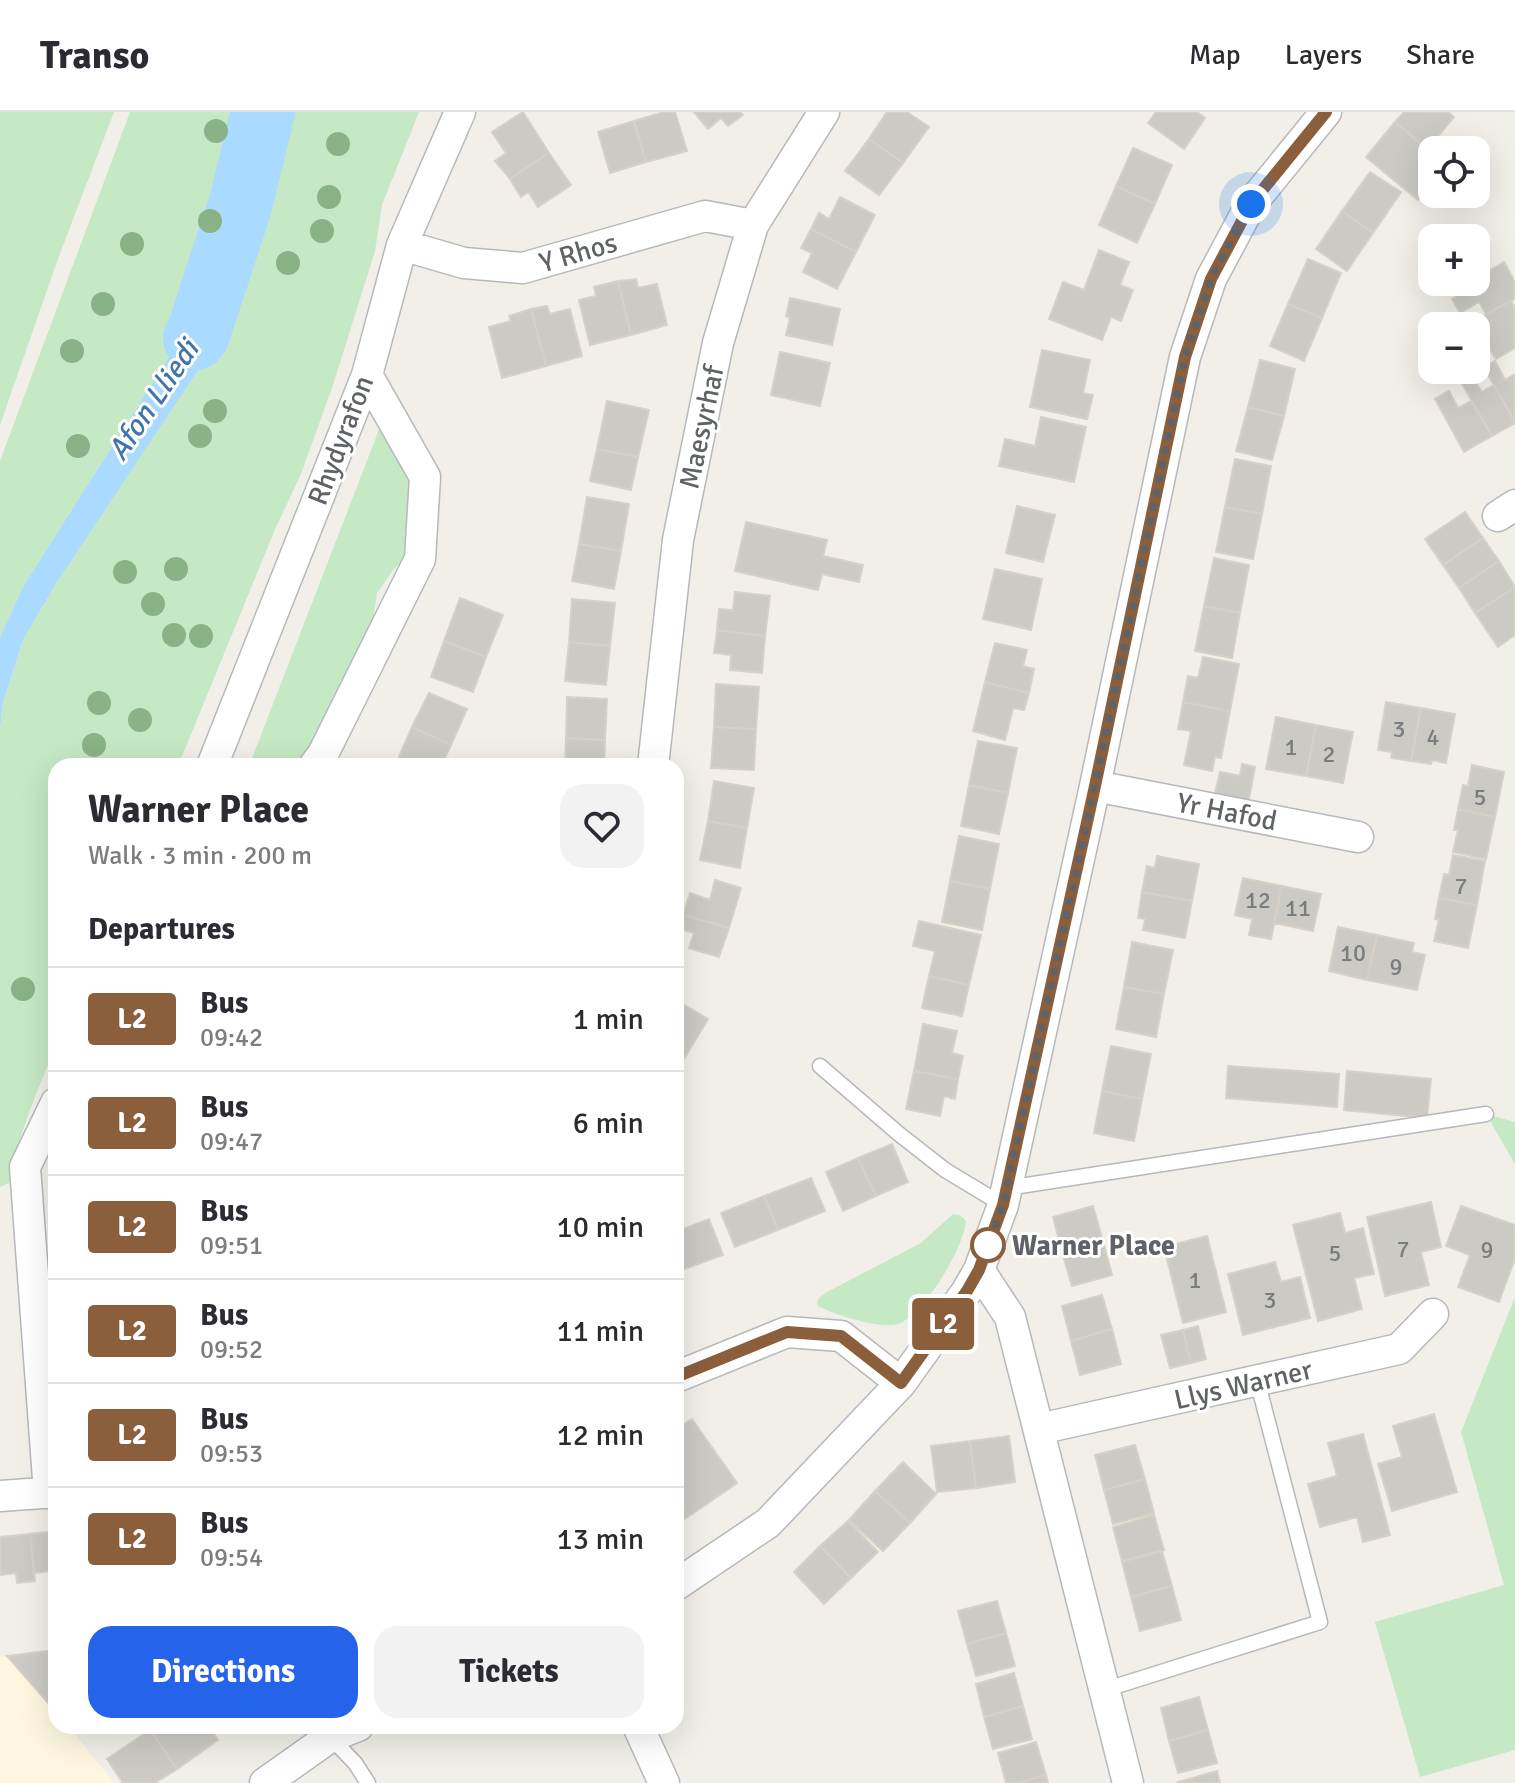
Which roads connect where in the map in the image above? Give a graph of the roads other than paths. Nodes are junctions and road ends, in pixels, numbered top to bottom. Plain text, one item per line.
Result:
1 (460, 112) edge
2 (824, 112) edge
3 (1326, 112) edge
4 (753, 225) junction
5 (402, 245) junction
6 (367, 375) junction
7 (215, 758) edge
8 (320, 758) edge
9 (654, 758) edge
10 (1095, 786) junction
11 (1358, 837) dead end
12 (820, 1066) dead end
13 (1486, 1114) dead end
14 (48, 1120) edge
15 (1005, 1196) junction
16 (979, 1270) junction
17 (1433, 1314) dead end
18 (684, 1374) edge
19 (1257, 1380) junction
20 (901, 1383) junction
21 (1039, 1429) junction
22 (48, 1445) edge
23 (48, 1493) edge
24 (0, 1496) edge
25 (684, 1580) edge
26 (1104, 1690) junction
27 (338, 1734) edge
28 (642, 1734) edge
29 (330, 1737) junction
30 (265, 1783) edge
31 (368, 1783) edge
32 (664, 1783) edge
33 (1128, 1783) edge

1 - 5 street, Rhydyrafon
2 - 4 street, Maesyrhaf
3 - 10 street
4 - 5 street, Y Rhos
4 - 9 street, Maesyrhaf
5 - 6 street, Rhydyrafon
6 - 7 street, Rhydyrafon
6 - 8 street
10 - 11 street, Yr Hafod
10 - 15 street
12 - 15 lane
13 - 15 lane
14 - 22 street
15 - 16 street
16 - 20 street
16 - 21 street
17 - 19 street, Llys Warner
18 - 20 street
19 - 21 street, Llys Warner
19 - 26 lane
20 - 25 street
21 - 26 street
23 - 24 street
26 - 33 street
27 - 29 street
28 - 32 street
29 - 30 street
29 - 31 lane

